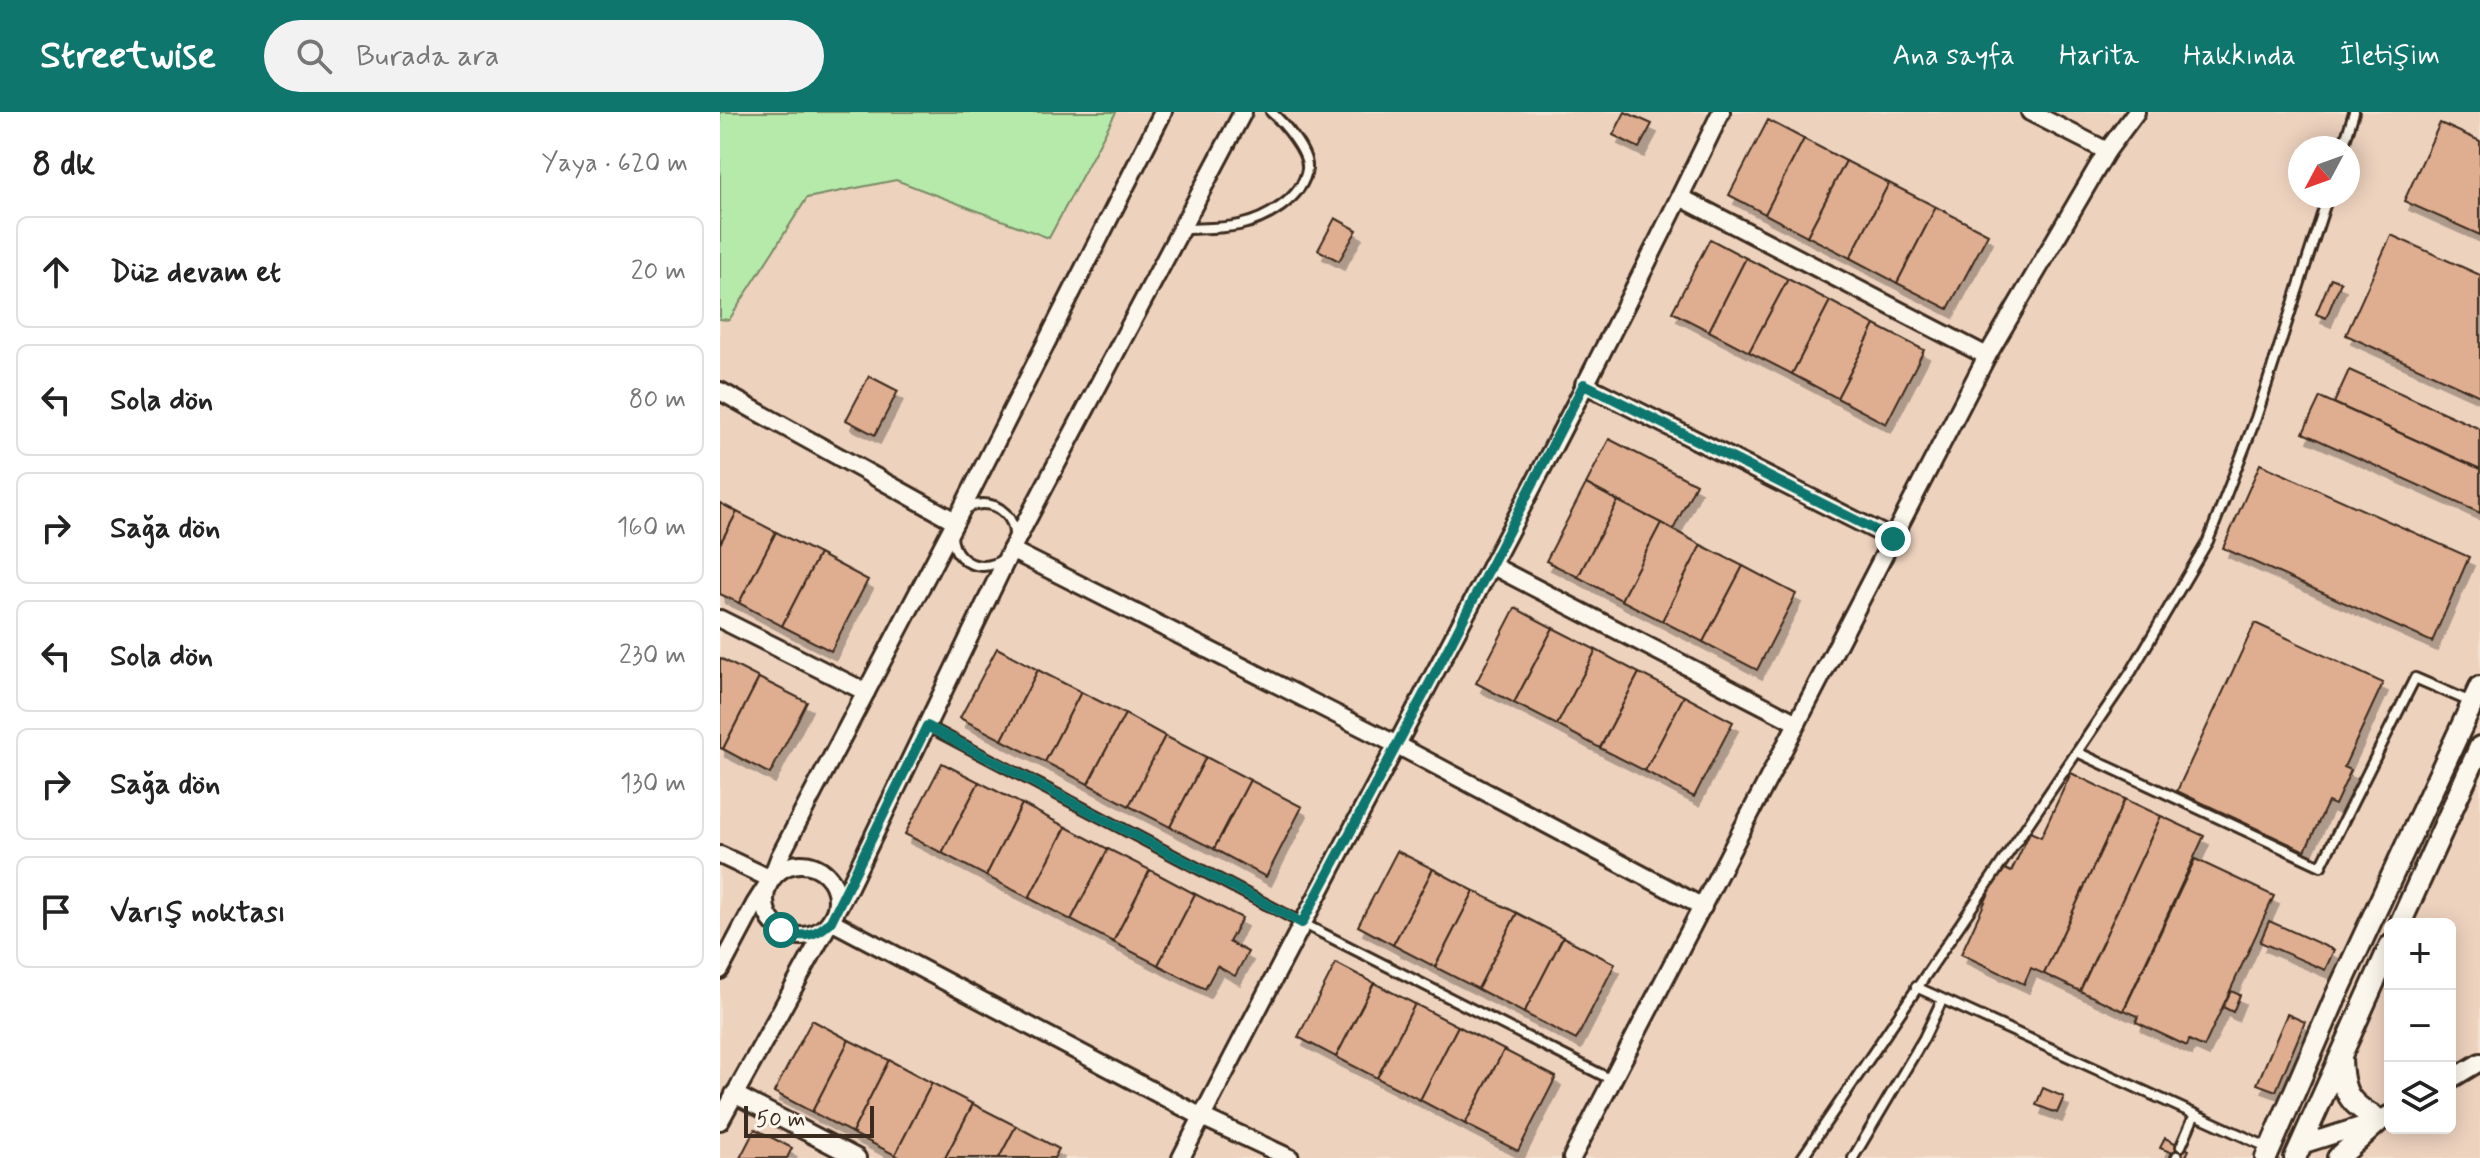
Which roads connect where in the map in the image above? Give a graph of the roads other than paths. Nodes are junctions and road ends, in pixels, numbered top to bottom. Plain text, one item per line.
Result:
1 (1163, 112) edge
2 (1243, 112) edge
3 (1271, 112) edge
4 (1721, 112) edge
5 (2030, 112) edge
6 (2136, 112) edge
7 (2354, 112) edge
8 (2347, 136) edge
9 (2107, 151) junction
10 (1680, 197) junction
11 (2324, 208) edge
12 (1182, 229) junction
13 (1987, 356) junction
14 (1584, 384) junction
15 (720, 391) edge
16 (955, 521) junction
17 (1893, 539) junction
18 (1011, 550) junction
19 (1491, 565) junction
20 (720, 619) edge
21 (866, 692) junction
22 (2478, 699) edge
23 (1797, 723) junction
24 (927, 726) junction
25 (1397, 745) junction
26 (2480, 747) edge
27 (2077, 752) junction
28 (720, 855) edge
29 (771, 879) junction
30 (1703, 907) junction
31 (2403, 918) edge
32 (831, 921) junction
33 (1302, 923) junction
34 (2384, 959) edge
35 (720, 970) edge
36 (1916, 987) junction
37 (1942, 1000) junction
38 (2341, 1055) junction
39 (2480, 1062) edge
40 (2456, 1076) edge
41 (1612, 1080) junction
42 (734, 1094) junction
43 (2195, 1114) junction
44 (1202, 1117) junction
45 (2384, 1117) edge
46 (2384, 1117) edge
47 (2384, 1118) edge
48 (720, 1121) edge
49 (2181, 1146) dead end
50 (2298, 1151) edge
51 (2268, 1153) edge
52 (857, 1158) edge
53 (1181, 1158) edge
54 (1290, 1158) edge
55 (1572, 1158) edge
56 (1802, 1158) edge
57 (1853, 1158) edge
58 (2338, 1158) edge

1 - 16 street
2 - 12 street
3 - 12 lane
4 - 10 street
5 - 9 street
6 - 9 street
7 - 8 lane
9 - 13 street
10 - 13 street
10 - 14 street
11 - 27 lane
12 - 18 street
13 - 17 street
14 - 17 street
14 - 19 street
15 - 16 street
16 - 18 lane
16 - 18 lane
16 - 21 street
17 - 23 street
18 - 24 street
18 - 25 street
19 - 23 street
19 - 25 street
20 - 21 street
21 - 29 street
22 - 27 lane
22 - 51 street
23 - 30 street
24 - 32 street
24 - 33 lane
25 - 30 street
25 - 33 street
26 - 31 street
27 - 36 lane
28 - 29 street
29 - 32 street
29 - 32 street
29 - 35 street
30 - 41 street
32 - 42 street
32 - 44 street
33 - 41 lane
33 - 44 street
34 - 38 street
36 - 37 lane
36 - 56 lane
37 - 43 lane
37 - 57 lane
38 - 45 street
38 - 50 street
39 - 40 street
41 - 55 street
42 - 48 street
42 - 52 street
43 - 49 lane
43 - 51 lane
44 - 53 street
44 - 54 street
46 - 50 street
47 - 58 street
50 - 51 street

